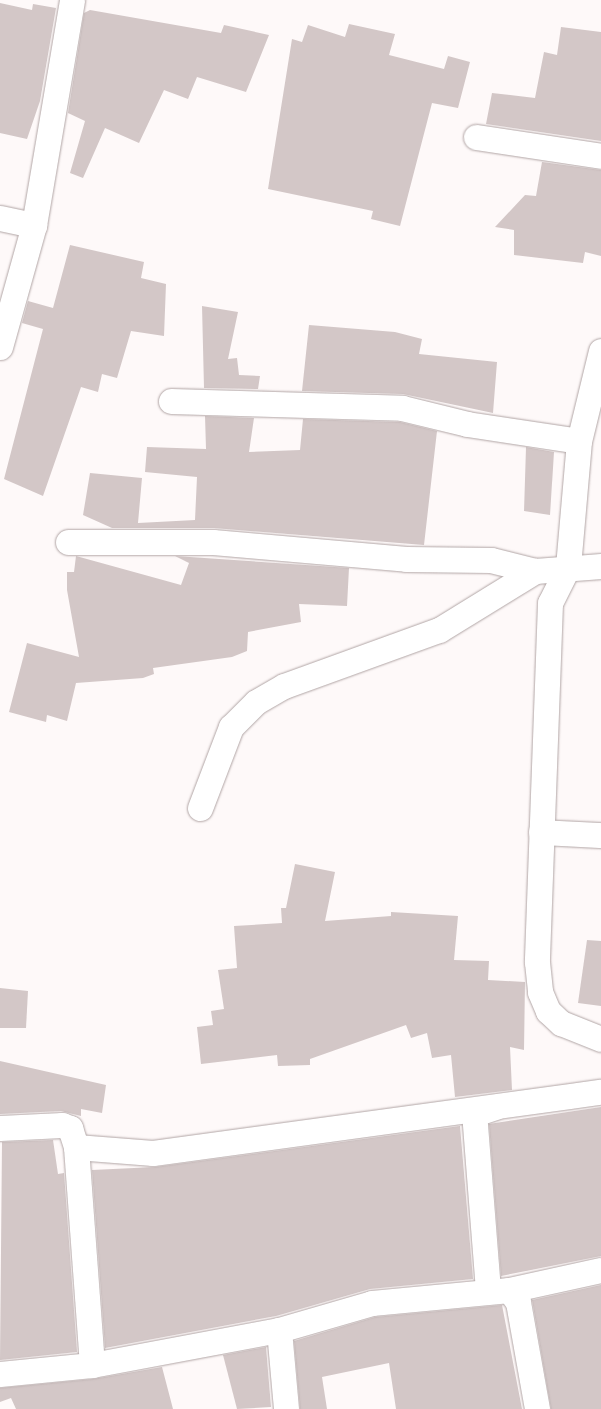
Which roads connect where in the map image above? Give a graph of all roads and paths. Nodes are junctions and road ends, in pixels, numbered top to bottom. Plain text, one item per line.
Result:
1 (72, 0) edge
2 (476, 137) dead end
3 (601, 156) edge
4 (0, 218) edge
5 (34, 225) junction
6 (0, 346) edge
7 (601, 351) edge
8 (170, 401) dead end
9 (579, 441) junction
10 (68, 542) dead end
11 (601, 566) edge
12 (568, 567) junction
13 (534, 571) junction
14 (200, 808) dead end
15 (541, 832) junction
16 (601, 835) edge
17 (601, 1039) edge
18 (601, 1092) edge
19 (514, 1102) junction
20 (0, 1128) edge
21 (76, 1147) junction
22 (601, 1270) edge
23 (498, 1290) junction
24 (279, 1330) junction
25 (92, 1365) junction
26 (0, 1374) edge
27 (286, 1409) edge
28 (537, 1409) edge

1 - 5 street
2 - 3 street
4 - 5 street
5 - 6 street
7 - 9 street
8 - 9 street
9 - 12 street
10 - 13 street
11 - 12 street
12 - 13 street
12 - 15 street
13 - 14 street
15 - 16 street
15 - 17 street
18 - 19 street
19 - 21 street
19 - 23 street
20 - 21 street
21 - 25 street
22 - 23 street
23 - 24 street
23 - 28 street
24 - 25 street
24 - 27 street
25 - 26 street

